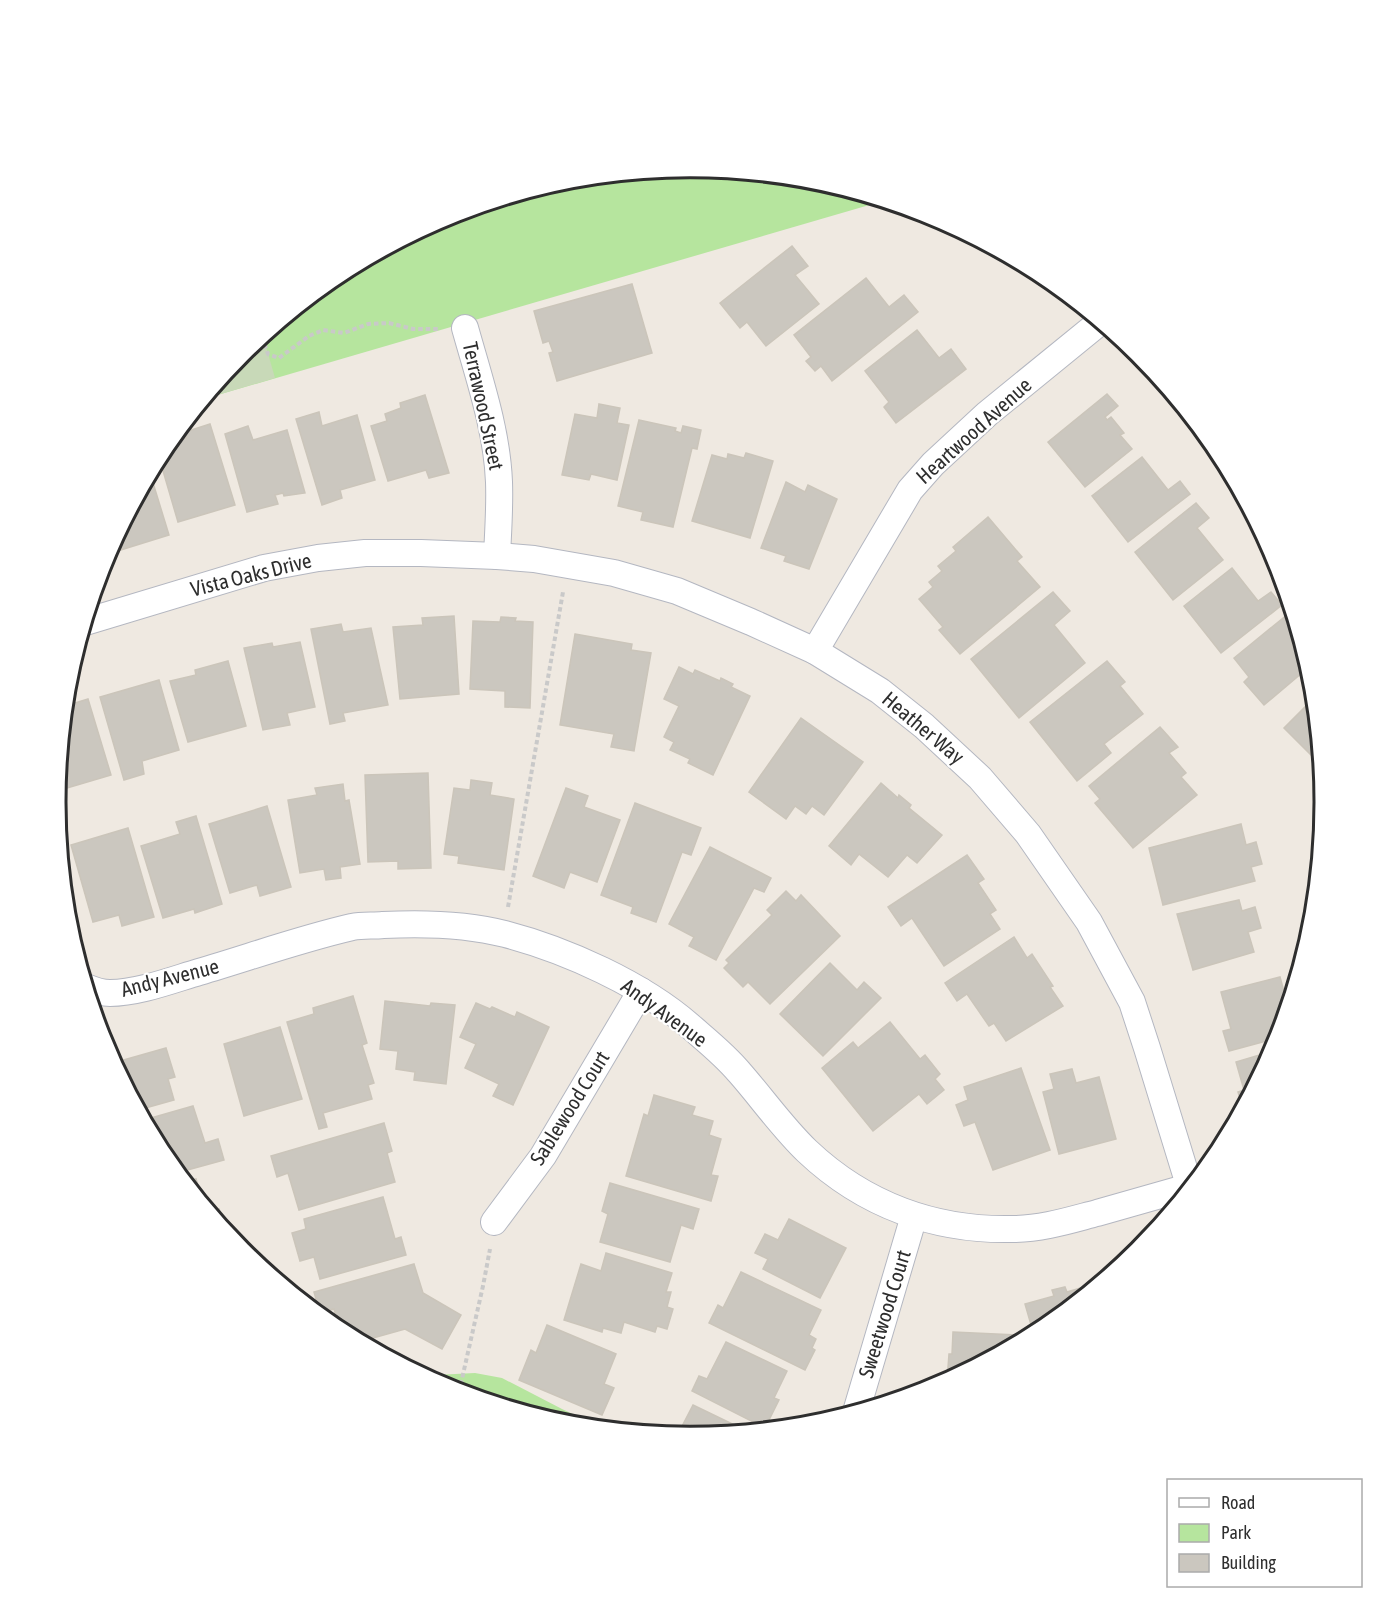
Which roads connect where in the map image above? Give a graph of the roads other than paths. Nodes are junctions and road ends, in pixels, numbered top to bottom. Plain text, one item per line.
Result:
1 (1094, 327) edge
2 (465, 328) road end
3 (421, 554) joint
4 (497, 556) junction
5 (94, 619) edge
6 (815, 651) junction
7 (95, 989) edge
8 (641, 991) junction
9 (1188, 1178) edge
10 (1178, 1191) edge
11 (914, 1216) junction
12 (494, 1222) road end
13 (859, 1403) edge

1 - 6 street, Heartwood Avenue
2 - 4 street, Terrawood Street
3 - 4 street, Heather Way
3 - 5 street, Vista Oaks Drive
4 - 6 street, Heather Way
6 - 9 street, Heather Way
7 - 8 street, Andy Avenue
8 - 11 street, Andy Avenue
8 - 12 street, Sablewood Court
10 - 11 street, Andy Avenue
11 - 13 street, Sweetwood Court

